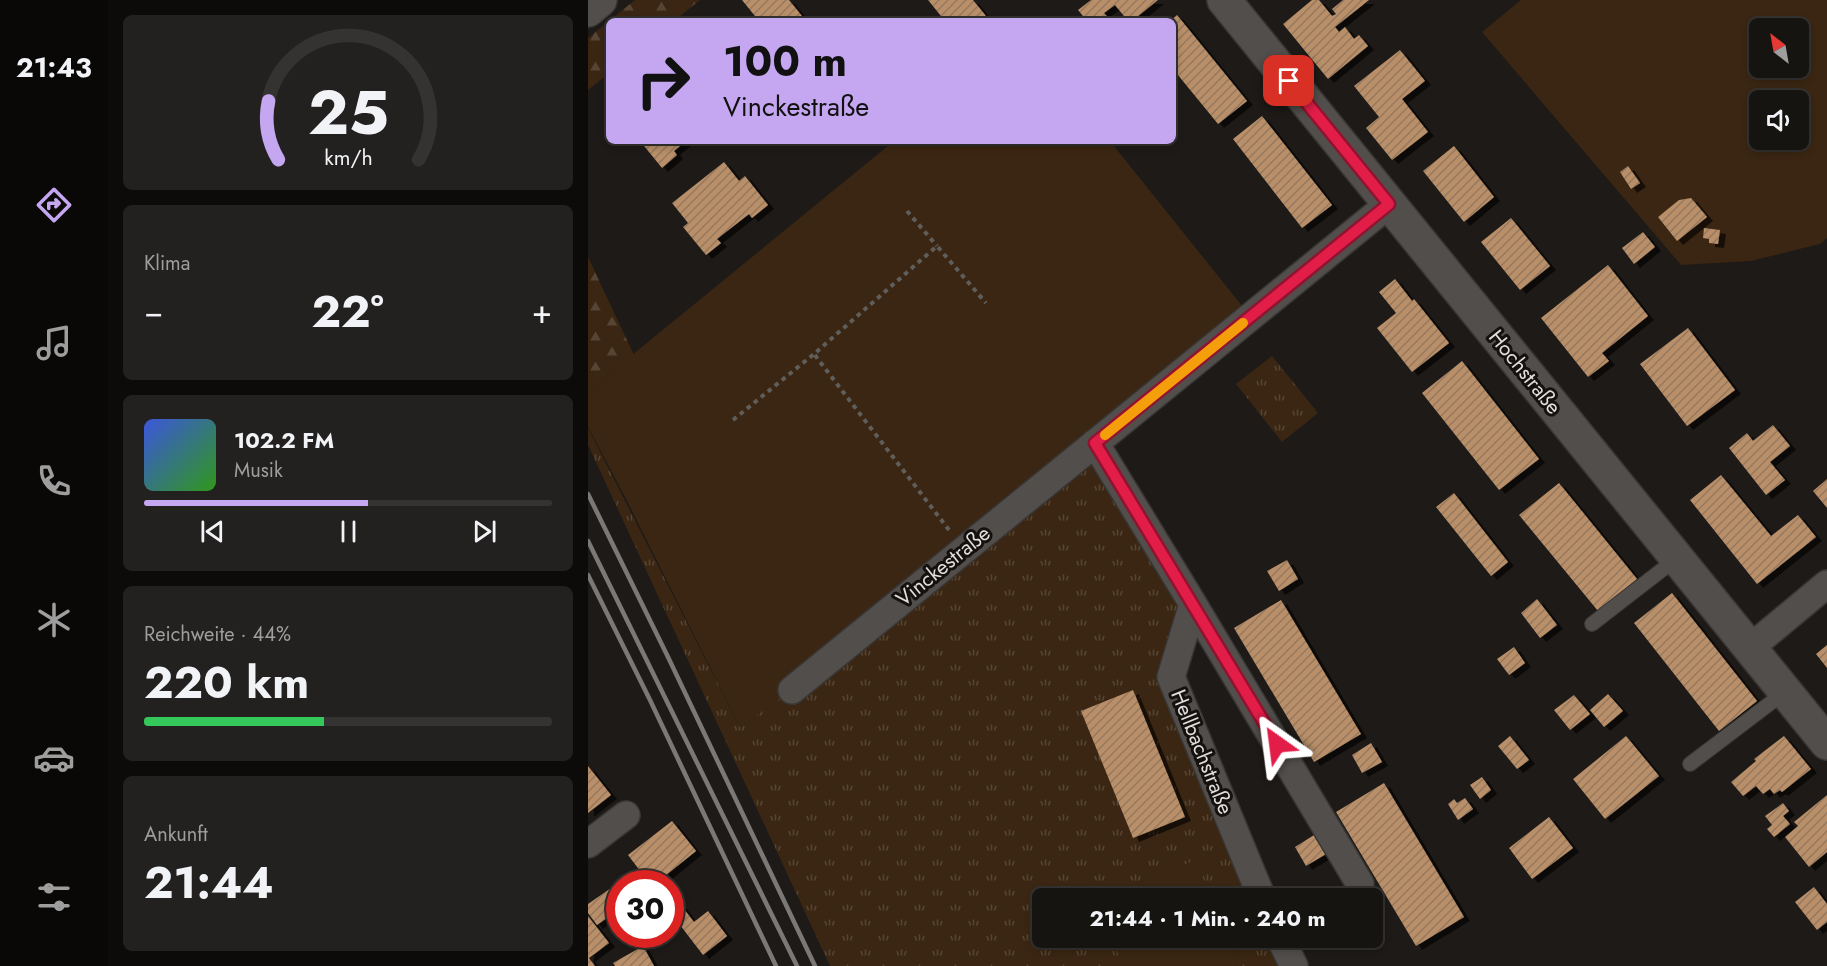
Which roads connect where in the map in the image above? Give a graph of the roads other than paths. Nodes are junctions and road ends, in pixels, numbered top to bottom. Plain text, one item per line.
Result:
1 (600, 0) edge
2 (1224, 0) edge
3 (588, 10) edge
4 (1389, 204) junction
5 (1095, 443) junction
6 (1676, 559) junction
7 (1827, 585) edge
8 (1193, 604) junction
9 (1592, 624) dead end
10 (1750, 648) junction
11 (792, 690) dead end
12 (1785, 692) junction
13 (1827, 744) edge
14 (1690, 764) dead end
15 (626, 815) dead end
16 (588, 844) edge
17 (1360, 884) dead end
18 (1258, 888) edge
19 (1285, 948) edge
20 (1294, 966) edge

1 - 3 street
2 - 4 street, Hochstraße
4 - 5 street, Vinckestraße
4 - 6 street, Hochstraße
5 - 8 street
5 - 11 street, Vinckestraße
6 - 9 lane
6 - 10 street, Hochstraße
7 - 10 street
8 - 17 street
8 - 18 street, Hellbachstraße
10 - 12 street, Hochstraße
12 - 13 street, Hochstraße
12 - 14 lane
15 - 16 street
19 - 20 street

